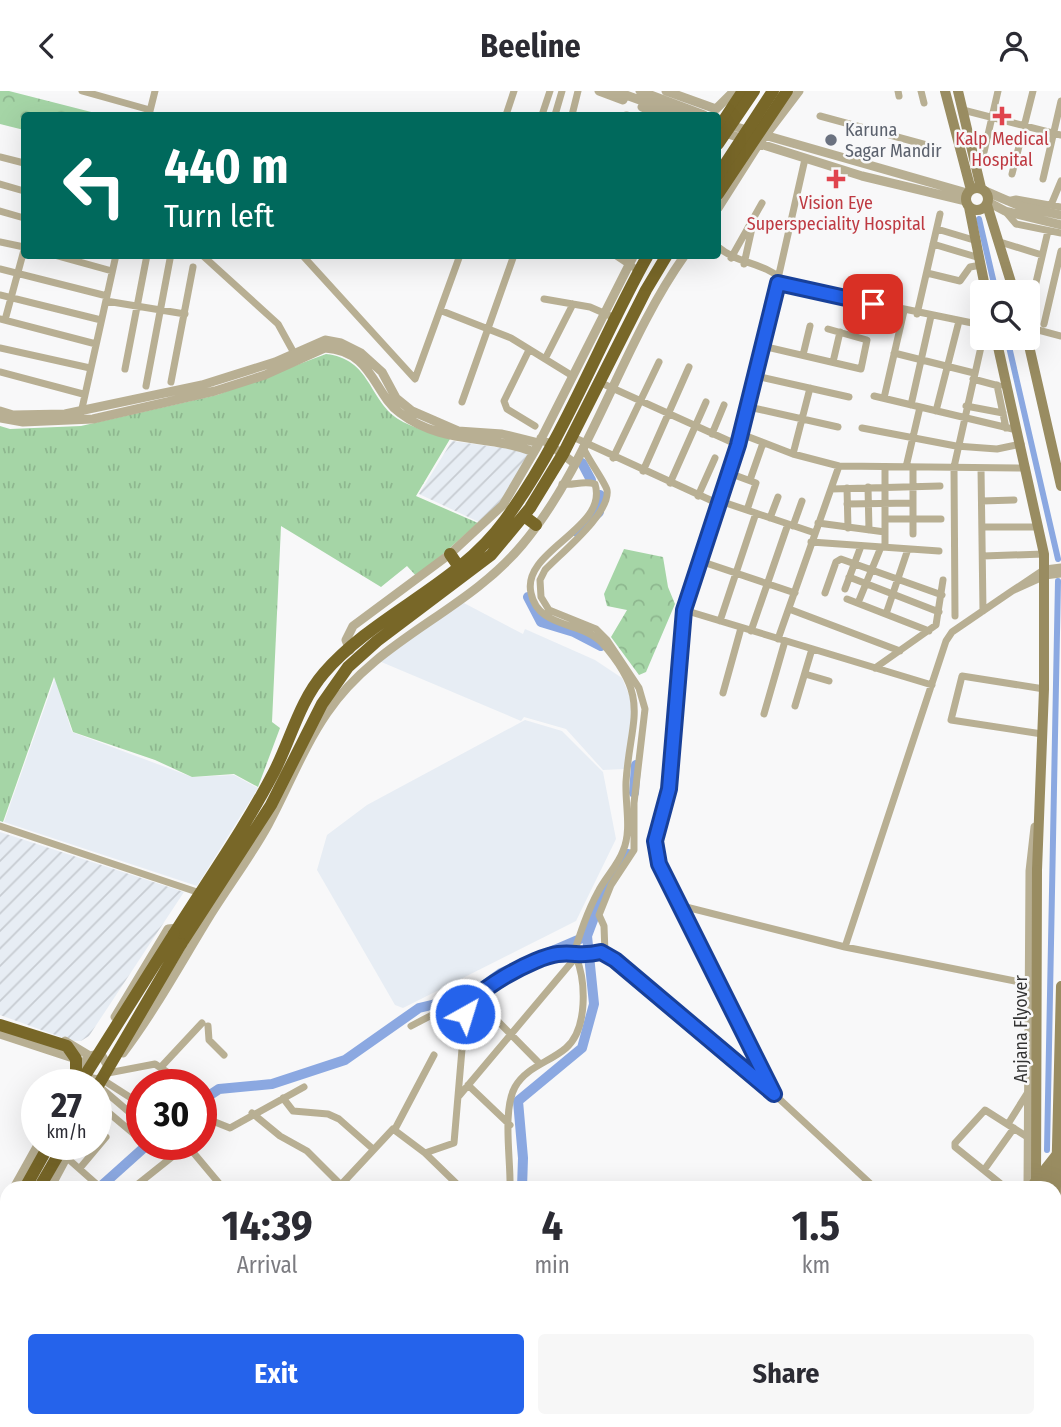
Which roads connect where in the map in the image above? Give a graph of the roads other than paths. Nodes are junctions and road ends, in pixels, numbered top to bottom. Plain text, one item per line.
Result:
1 (82, 91) edge
2 (155, 91) edge
3 (514, 91) edge
4 (550, 91) edge
5 (562, 91) edge
6 (579, 91) edge
7 (599, 91) edge
8 (615, 91) edge
9 (640, 91) edge
10 (666, 91) edge
11 (773, 91) edge
12 (787, 91) edge
13 (799, 91) edge
14 (921, 91) edge
15 (944, 91) edge
16 (958, 91) edge
17 (998, 91) edge
18 (1033, 91) edge
19 (743, 92) edge
20 (112, 95) edge
21 (1061, 101) edge
22 (924, 103) dead end
23 (963, 110) junction
24 (148, 112) edge
25 (150, 112) edge
26 (507, 112) edge
27 (543, 112) edge
28 (556, 112) edge
29 (573, 112) edge
30 (655, 112) edge
31 (673, 112) edge
32 (696, 112) edge
33 (820, 116) dead end
34 (991, 118) junction
35 (721, 123) edge
36 (1024, 125) junction
37 (721, 127) edge
38 (1057, 134) edge
39 (721, 138) edge
40 (757, 140) junction
41 (934, 147) dead end
42 (0, 157) edge
43 (805, 159) junction
44 (975, 159) junction
45 (21, 162) edge
46 (721, 170) edge
47 (1012, 174) dead end
48 (1044, 179) dead end
49 (1061, 181) edge
50 (0, 184) edge
51 (21, 190) edge
52 (721, 190) edge
53 (977, 197) junction
54 (721, 203) edge
55 (762, 203) dead end
56 (1051, 205) junction
57 (1005, 206) junction
58 (1061, 207) edge
59 (0, 211) edge
60 (940, 214) dead end
61 (1061, 215) edge
62 (21, 217) edge
63 (754, 220) junction
64 (1061, 225) edge
65 (937, 229) junction
66 (1048, 231) junction
67 (1061, 233) edge
68 (976, 241) junction
69 (0, 242) edge
70 (1000, 242) junction
71 (933, 244) junction
72 (21, 248) edge
73 (721, 250) edge
74 (1061, 251) edge
75 (1042, 255) junction
76 (731, 258) junction
77 (22, 259) edge
78 (68, 259) edge
79 (115, 259) edge
80 (146, 259) edge
81 (170, 259) dead end
82 (206, 259) edge
83 (306, 259) edge
84 (459, 259) edge
85 (513, 259) edge
86 (665, 259) edge
87 (673, 259) edge
88 (681, 259) edge
89 (980, 262) junction
90 (634, 264) edge
91 (744, 264) junction
92 (193, 267) dead end
93 (0, 269) edge
94 (112, 271) junction
95 (18, 273) junction
96 (927, 273) junction
97 (779, 280) junction
98 (984, 280) edge
99 (1011, 280) edge
100 (1036, 280) edge
101 (651, 291) junction
102 (0, 295) edge
103 (12, 297) junction
104 (106, 298) junction
105 (544, 299) dead end
106 (573, 304) junction
107 (137, 306) junction
108 (161, 310) junction
109 (442, 310) junction
110 (904, 311) junction
111 (603, 312) junction
112 (185, 314) junction
113 (917, 314) junction
114 (931, 316) junction
115 (615, 319) junction
116 (3, 320) edge
117 (101, 320) junction
118 (959, 321) junction
119 (970, 323) edge
120 (1044, 324) dead end
121 (810, 326) dead end
122 (490, 329) junction
123 (828, 329) dead end
124 (1040, 330) edge
125 (839, 332) junction
126 (1061, 336) edge
127 (96, 344) junction
128 (762, 346) junction
129 (0, 348) edge
130 (529, 350) junction
131 (979, 350) edge
132 (997, 350) edge
133 (1030, 350) edge
134 (294, 353) junction
135 (894, 353) junction
136 (803, 355) junction
137 (545, 359) junction
138 (921, 359) junction
139 (659, 362) dead end
140 (833, 362) junction
141 (948, 366) junction
142 (689, 367) dead end
143 (90, 368) junction
144 (125, 369) dead end
145 (0, 372) edge
146 (571, 375) junction
147 (756, 376) junction
148 (974, 376) junction
149 (171, 382) dead end
150 (605, 385) junction
151 (146, 386) dead end
152 (1002, 387) junction
153 (810, 389) junction
154 (83, 394) junction
155 (874, 396) dead end
156 (849, 397) dead end
157 (884, 398) junction
158 (641, 402) junction
159 (706, 402) dead end
160 (462, 403) dead end
161 (724, 405) dead end
162 (911, 405) junction
163 (966, 406) junction
164 (562, 407) junction
165 (749, 407) junction
166 (920, 407) junction
167 (0, 411) edge
168 (936, 411) junction
169 (1003, 413) junction
170 (668, 415) junction
171 (81, 416) junction
172 (0, 418) edge
173 (964, 418) junction
174 (803, 419) junction
175 (536, 426) dead end
176 (695, 427) junction
177 (838, 427) dead end
178 (863, 428) dead end
179 (1006, 428) junction
180 (1017, 430) junction
181 (712, 434) junction
182 (741, 434) junction
183 (913, 439) junction
184 (580, 442) junction
185 (763, 443) junction
186 (541, 444) junction
187 (1021, 444) junction
188 (738, 445) junction
189 (956, 446) junction
190 (564, 454) junction
191 (793, 454) junction
192 (613, 458) junction
193 (715, 458) dead end
194 (574, 463) junction
195 (839, 466) junction
196 (885, 467) junction
197 (910, 467) junction
198 (954, 467) junction
199 (981, 468) junction
200 (1026, 468) junction
201 (643, 471) junction
202 (729, 473) junction
203 (750, 480) junction
204 (670, 483) junction
205 (562, 484) junction
206 (940, 486) dead end
207 (1061, 486) edge
208 (868, 487) junction
209 (885, 487) junction
210 (913, 487) junction
211 (847, 488) junction
212 (831, 489) junction
213 (698, 496) junction
214 (778, 497) dead end
215 (512, 501) junction
216 (802, 501) dead end
217 (982, 501) junction
218 (1014, 501) dead end
219 (719, 502) junction
220 (913, 503) junction
221 (847, 504) junction
222 (868, 504) junction
223 (885, 504) junction
224 (751, 512) junction
225 (524, 516) junction
226 (770, 518) junction
227 (885, 519) junction
228 (913, 519) junction
229 (941, 519) dead end
230 (818, 523) junction
231 (536, 525) junction
232 (791, 525) junction
233 (848, 527) junction
234 (982, 527) junction
235 (1039, 527) junction
236 (869, 530) junction
237 (885, 532) junction
238 (814, 533) junction
239 (913, 534) dead end
240 (811, 542) junction
241 (861, 546) junction
242 (883, 547) junction
243 (908, 549) junction
244 (939, 551) dead end
245 (450, 554) junction
246 (1044, 554) junction
247 (983, 556) junction
248 (700, 561) junction
249 (855, 562) junction
250 (459, 567) junction
251 (1061, 567) edge
252 (872, 568) junction
253 (735, 573) junction
254 (1045, 573) junction
255 (1061, 574) edge
256 (849, 577) junction
257 (898, 578) junction
258 (943, 580) dead end
259 (767, 583) junction
260 (866, 584) junction
261 (845, 589) dead end
262 (794, 593) junction
263 (825, 593) dead end
264 (893, 594) junction
265 (942, 595) junction
266 (847, 599) dead end
267 (858, 603) junction
268 (379, 607) junction
269 (789, 609) junction
270 (684, 610) junction
271 (984, 611) junction
272 (939, 612) junction
273 (886, 614) junction
274 (955, 616) dead end
275 (388, 619) junction
276 (720, 621) junction
277 (741, 628) junction
278 (751, 631) junction
279 (929, 631) junction
280 (782, 640) junction
281 (812, 649) junction
282 (900, 651) junction
283 (353, 652) junction
284 (371, 664) junction
285 (875, 668) junction
286 (805, 674) junction
287 (829, 681) dead end
288 (932, 685) junction
289 (1044, 689) junction
290 (723, 693) dead end
291 (795, 706) dead end
292 (764, 714) dead end
293 (1042, 734) junction
294 (1040, 812) junction
295 (0, 826) edge
296 (200, 893) junction
297 (681, 906) junction
298 (183, 936) junction
299 (845, 947) junction
300 (603, 952) junction
301 (576, 956) junction
302 (1030, 984) junction
303 (1061, 986) edge
304 (474, 997) junction
305 (465, 1009) junction
306 (0, 1019) edge
307 (0, 1025) edge
308 (411, 1026) dead end
309 (0, 1034) edge
310 (512, 1034) junction
311 (224, 1055) dead end
312 (434, 1055) dead end
313 (540, 1064) junction
314 (161, 1067) junction
315 (80, 1069) edge
316 (81, 1069) edge
317 (82, 1069) edge
318 (83, 1069) edge
319 (83, 1069) edge
320 (84, 1069) edge
321 (104, 1069) edge
322 (110, 1069) edge
323 (164, 1069) edge
324 (112, 1070) edge
325 (112, 1080) edge
326 (468, 1085) junction
327 (304, 1087) dead end
328 (1029, 1089) junction
329 (112, 1094) edge
330 (774, 1094) junction
331 (459, 1096) junction
332 (112, 1098) edge
333 (283, 1098) junction
334 (126, 1107) edge
335 (253, 1113) junction
336 (126, 1119) edge
337 (217, 1123) edge
338 (510, 1125) junction
339 (1011, 1126) junction
340 (396, 1129) junction
341 (1029, 1138) junction
342 (373, 1149) junction
343 (1061, 1149) edge
344 (425, 1153) junction
345 (30, 1160) edge
346 (41, 1160) edge
347 (59, 1160) edge
348 (61, 1160) edge
349 (73, 1160) edge
350 (87, 1160) edge
351 (1061, 1164) edge
352 (80, 1168) junction
353 (984, 1170) junction
354 (18, 1181) edge
355 (29, 1181) edge
356 (45, 1181) edge
357 (53, 1181) edge
358 (94, 1181) edge
359 (142, 1181) edge
360 (217, 1181) edge
361 (334, 1181) edge
362 (344, 1181) edge
363 (454, 1181) edge
364 (510, 1181) edge
365 (867, 1181) edge
366 (997, 1181) edge
367 (1029, 1181) edge
368 (1035, 1181) edge
369 (1036, 1181) edge
370 (1048, 1181) edge
371 (1056, 1181) edge

1 - 20 street
2 - 25 street
3 - 26 street
4 - 27 street
5 - 28 street
6 - 29 street
7 - 30 street
8 - 31 street
9 - 32 street
10 - 19 street
11 - 46 highway, bridge
12 - 40 highway
13 - 40 street
14 - 22 street
15 - 53 main road
16 - 23 main road
17 - 34 street
18 - 36 street
19 - 35 highway
19 - 39 highway, bridge
20 - 24 street
21 - 38 street
23 - 34 street
23 - 44 main road
33 - 41 street
34 - 36 street
34 - 44 street
36 - 38 street
36 - 47 street
37 - 40 street
38 - 48 street
40 - 43 street
40 - 52 highway
40 - 53 street
40 - 54 street
42 - 45 street
43 - 53 street
43 - 97 street
44 - 53 main road
49 - 56 street
50 - 51 street
53 - 57 street
53 - 68 main road
53 - 70 main road
55 - 63 street
56 - 57 street
56 - 58 street
57 - 61 street
57 - 64 street
57 - 66 street
59 - 62 street
60 - 65 street
63 - 76 street
63 - 91 street
65 - 68 street
65 - 71 street
66 - 67 street
66 - 75 street
68 - 89 main road
69 - 72 street
70 - 75 street
70 - 99 main road
71 - 89 street
71 - 96 street
73 - 76 street
74 - 120 street
75 - 100 street
76 - 91 street
77 - 95 street
78 - 94 street
79 - 94 street
80 - 107 street
81 - 108 street
82 - 134 street
83 - 109 street
84 - 109 street
85 - 122 street
86 - 101 highway
87 - 101 highway
88 - 101 street
89 - 96 street
89 - 98 main road
90 - 111 street
90 - 115 highway
91 - 97 street
92 - 112 street
93 - 95 street
94 - 104 street
95 - 103 street
95 - 104 street
96 - 113 street
97 - 110 street
97 - 128 street
101 - 150 highway
102 - 103 street
103 - 116 street
103 - 117 street
104 - 107 street
104 - 117 street
105 - 106 street
106 - 111 street
106 - 137 street
107 - 108 street
107 - 144 street
108 - 112 street
108 - 151 street
109 - 122 street
110 - 113 street
110 - 135 street
111 - 115 street
111 - 146 street
112 - 149 street
113 - 114 street
114 - 118 street
114 - 138 street
115 - 164 highway
116 - 127 street
117 - 127 street
118 - 119 street
118 - 141 street
121 - 136 street
122 - 130 street
122 - 160 street
123 - 125 street
124 - 126 street
125 - 140 street
125 - 140 street
127 - 143 street
128 - 136 street
128 - 147 street
129 - 143 street
130 - 137 street
130 - 175 street
131 - 148 street
132 - 152 main road, Anjana Flyover
133 - 207 main road
134 - 171 street
134 - 186 street
135 - 138 street
135 - 157 street
136 - 140 street
137 - 146 street
138 - 141 street
138 - 162 street
139 - 158 street
141 - 148 street
141 - 168 street
142 - 170 street
143 - 154 street
145 - 154 street
146 - 164 street
147 - 153 street
147 - 165 street
148 - 152 street
148 - 163 street
150 - 158 street
150 - 184 highway
152 - 169 street
152 - 180 main road, Anjana Flyover
153 - 156 street
153 - 174 street
154 - 171 street
155 - 157 street
157 - 162 street
158 - 170 street
158 - 192 street
159 - 176 street
161 - 181 street
162 - 166 street
163 - 169 street
163 - 173 street
164 - 186 highway
165 - 174 street
165 - 182 street
166 - 168 street
166 - 183 street
167 - 171 street
168 - 173 street
169 - 179 street
170 - 176 street
170 - 201 street
171 - 172 street
171 - 186 street
173 - 179 street
173 - 189 street
174 - 177 street
174 - 191 street
176 - 181 street
176 - 204 street
178 - 183 street
179 - 180 street
180 - 187 main road, Anjana Flyover
181 - 188 street
182 - 185 street
182 - 188 street
183 - 189 street
183 - 197 street
184 - 190 highway
184 - 192 street
184 - 194 street
184 - 300 street
185 - 191 street
185 - 203 street
186 - 190 street
186 - 215 highway
187 - 189 street
187 - 200 main road, Anjana Flyover
188 - 202 street
189 - 198 street
190 - 194 street
190 - 225 highway
191 - 195 street
192 - 201 street
193 - 213 street
194 - 205 street
195 - 196 street
195 - 212 street
196 - 197 street
196 - 209 street
197 - 198 street
197 - 210 street
198 - 199 street
198 - 274 street
199 - 200 street
199 - 217 street
200 - 235 main road, Anjana Flyover
201 - 204 street
202 - 203 street
202 - 219 street
203 - 224 street
204 - 213 street
205 - 231 street
205 - 301 street
206 - 210 street
208 - 209 street
208 - 211 street
208 - 222 street
209 - 210 street
209 - 223 street
210 - 220 street
211 - 212 street
211 - 221 street
212 - 230 street
213 - 219 street
214 - 226 street
215 - 245 street
215 - 250 highway
216 - 232 street
217 - 218 street
217 - 234 street
219 - 224 street
219 - 248 street
220 - 223 street
220 - 228 street
221 - 222 street
221 - 233 street
222 - 223 street
222 - 236 street
223 - 227 street
224 - 226 street
224 - 253 street
225 - 231 highway
225 - 283 highway
226 - 232 street
227 - 228 street
227 - 237 street
228 - 229 street
228 - 239 street
230 - 233 street
230 - 238 street
231 - 284 street
232 - 238 street
232 - 259 street
233 - 236 street
234 - 235 street
234 - 247 street
235 - 246 main road, Anjana Flyover
236 - 237 street
237 - 242 street
238 - 240 street
240 - 241 street
240 - 262 street
241 - 242 street
241 - 249 street
242 - 243 street
242 - 252 street
243 - 244 street
243 - 257 street
245 - 250 highway
245 - 268 street
246 - 247 street
246 - 254 main road, Anjana Flyover
247 - 271 street
248 - 253 street
248 - 270 street
249 - 252 street
249 - 256 street
249 - 263 street
250 - 275 highway
251 - 254 street
252 - 257 street
252 - 260 street
253 - 259 street
253 - 276 street
254 - 255 street
254 - 271 street
254 - 289 main road, Anjana Flyover
256 - 260 street
256 - 261 street
257 - 264 street
257 - 265 street
258 - 265 street
259 - 262 street
259 - 278 street
260 - 264 street
260 - 267 street
262 - 269 street
264 - 272 street
264 - 273 street
265 - 272 street
266 - 267 street
267 - 273 street
268 - 275 highway
268 - 283 street
269 - 280 street
269 - 282 street
270 - 276 street
270 - 297 street
271 - 288 street
272 - 279 street
273 - 279 street
275 - 283 highway
276 - 277 street
277 - 278 street
277 - 290 street
278 - 280 street
279 - 282 street
280 - 281 street
280 - 292 street
281 - 285 street
281 - 286 street
282 - 285 street
283 - 284 street
283 - 296 highway
283 - 298 highway
284 - 298 street
285 - 288 street
286 - 287 street
286 - 291 street
288 - 299 street
289 - 293 main road, Anjana Flyover
289 - 293 street
293 - 294 main road, Anjana Flyover
294 - 302 street
294 - 369 main road, Anjana Flyover, bridge
295 - 296 street
296 - 298 highway
297 - 299 street
297 - 330 street
298 - 318 highway, bridge
298 - 319 street
298 - 322 highway, bridge
298 - 324 street
299 - 302 street
300 - 301 street
300 - 330 street
301 - 304 street
301 - 310 street
301 - 313 street
302 - 328 street
303 - 371 main road, bridge
304 - 305 street
304 - 310 street
305 - 308 street
305 - 331 street
306 - 317 street
307 - 316 highway, bridge
309 - 315 street
310 - 313 street
310 - 326 street
311 - 314 street
312 - 340 street
313 - 338 street
314 - 323 street
314 - 325 street
320 - 321 street
326 - 331 street
326 - 338 street
327 - 333 street
328 - 339 street
328 - 341 street
329 - 334 street
330 - 365 street
331 - 344 street
332 - 336 street
333 - 335 street
333 - 342 street
335 - 337 street
335 - 361 street
338 - 364 street
339 - 341 street
339 - 353 street
339 - 353 street
340 - 342 street
340 - 344 street
341 - 367 street
342 - 362 street
343 - 368 main road
344 - 363 street
345 - 354 street
346 - 355 highway
347 - 356 highway
348 - 357 street
349 - 352 street
350 - 352 street
351 - 370 main road
352 - 358 street
353 - 366 street
359 - 360 street

